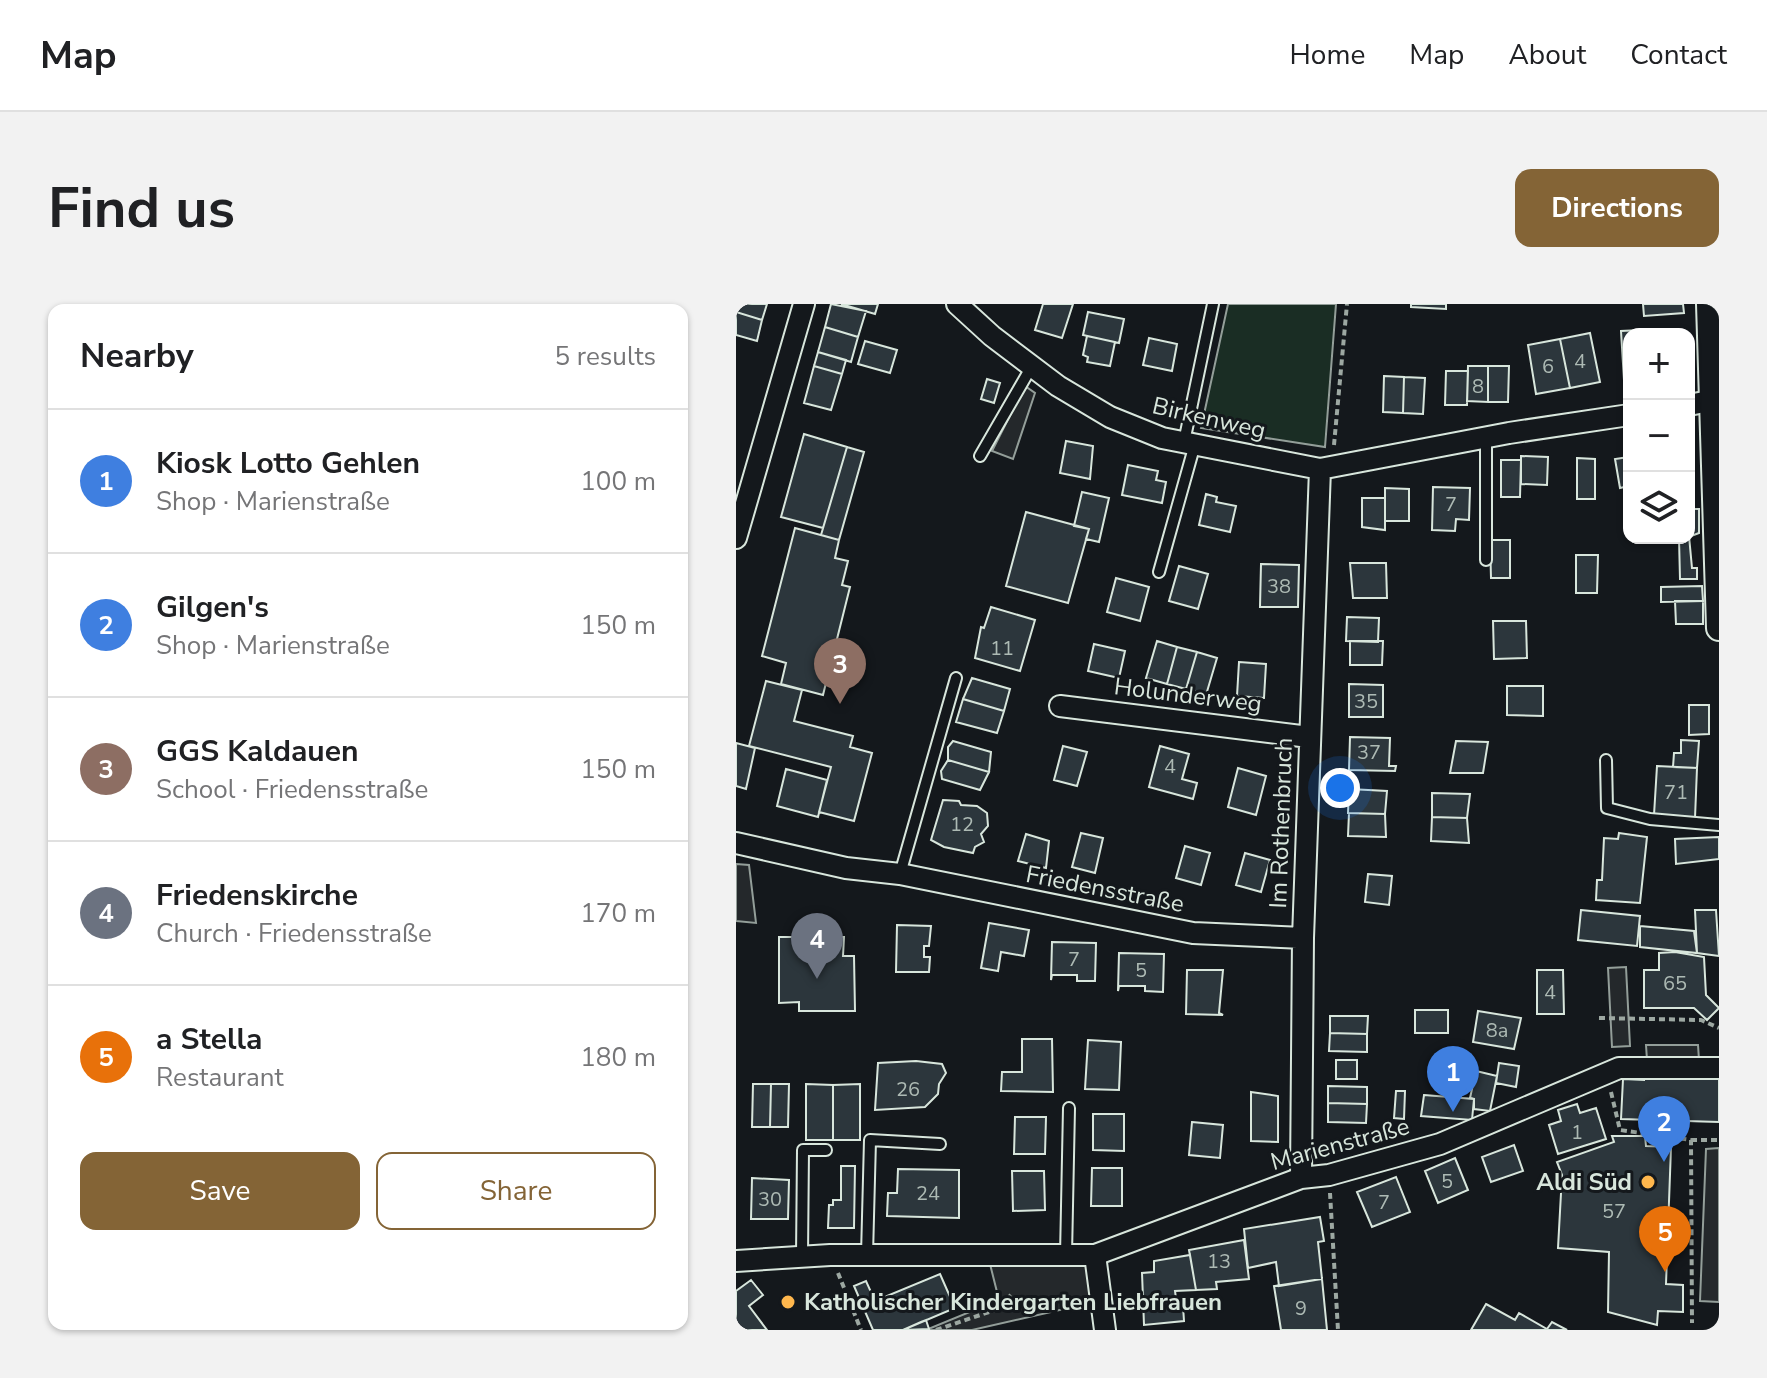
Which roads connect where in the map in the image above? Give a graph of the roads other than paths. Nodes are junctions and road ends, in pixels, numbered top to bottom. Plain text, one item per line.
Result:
1 (804, 304) edge
2 (957, 304) edge
3 (1213, 304) edge
4 (1709, 304) edge
5 (1032, 366) junction
6 (1714, 400) junction
7 (1695, 404) edge
8 (1623, 416) edge
9 (1717, 425) edge
10 (1486, 437) junction
11 (1190, 443) junction
12 (980, 456) dead end
13 (1326, 468) junction
14 (736, 538) edge
15 (1486, 560) dead end
16 (1159, 572) dead end
17 (1719, 625) edge
18 (956, 678) dead end
19 (1060, 706) dead end
20 (1309, 737) junction
21 (1606, 760) dead end
22 (1719, 825) edge
23 (736, 843) edge
24 (900, 874) junction
25 (1303, 938) junction
26 (1719, 1068) edge
27 (1069, 1108) dead end
28 (940, 1144) dead end
29 (826, 1150) dead end
30 (1301, 1178) junction
31 (867, 1255) junction
32 (1095, 1255) junction
33 (802, 1256) junction
34 (1066, 1257) junction
35 (736, 1261) edge
36 (1105, 1330) edge

1 - 14 street
2 - 5 street, Birkenweg
3 - 11 lane
4 - 6 street
5 - 11 street, Birkenweg
5 - 12 lane
6 - 7 street
6 - 9 street
8 - 10 street, Birkenweg
9 - 17 street
10 - 13 street, Birkenweg
10 - 15 lane
11 - 13 street, Birkenweg
11 - 16 lane
13 - 20 street, Im Rothenbruch
18 - 24 lane
19 - 20 street, Holunderweg
20 - 25 street, Im Rothenbruch
21 - 22 lane
23 - 24 street, Friedensstraße
24 - 25 street, Friedensstraße
25 - 30 street, Im Rothenbruch
26 - 30 street, Marienstraße
27 - 34 lane
28 - 31 lane
29 - 33 lane
30 - 32 street, Marienstraße
31 - 33 street, Marienstraße
31 - 34 street, Marienstraße
32 - 34 street, Marienstraße
32 - 36 street
33 - 35 street, Marienstraße

